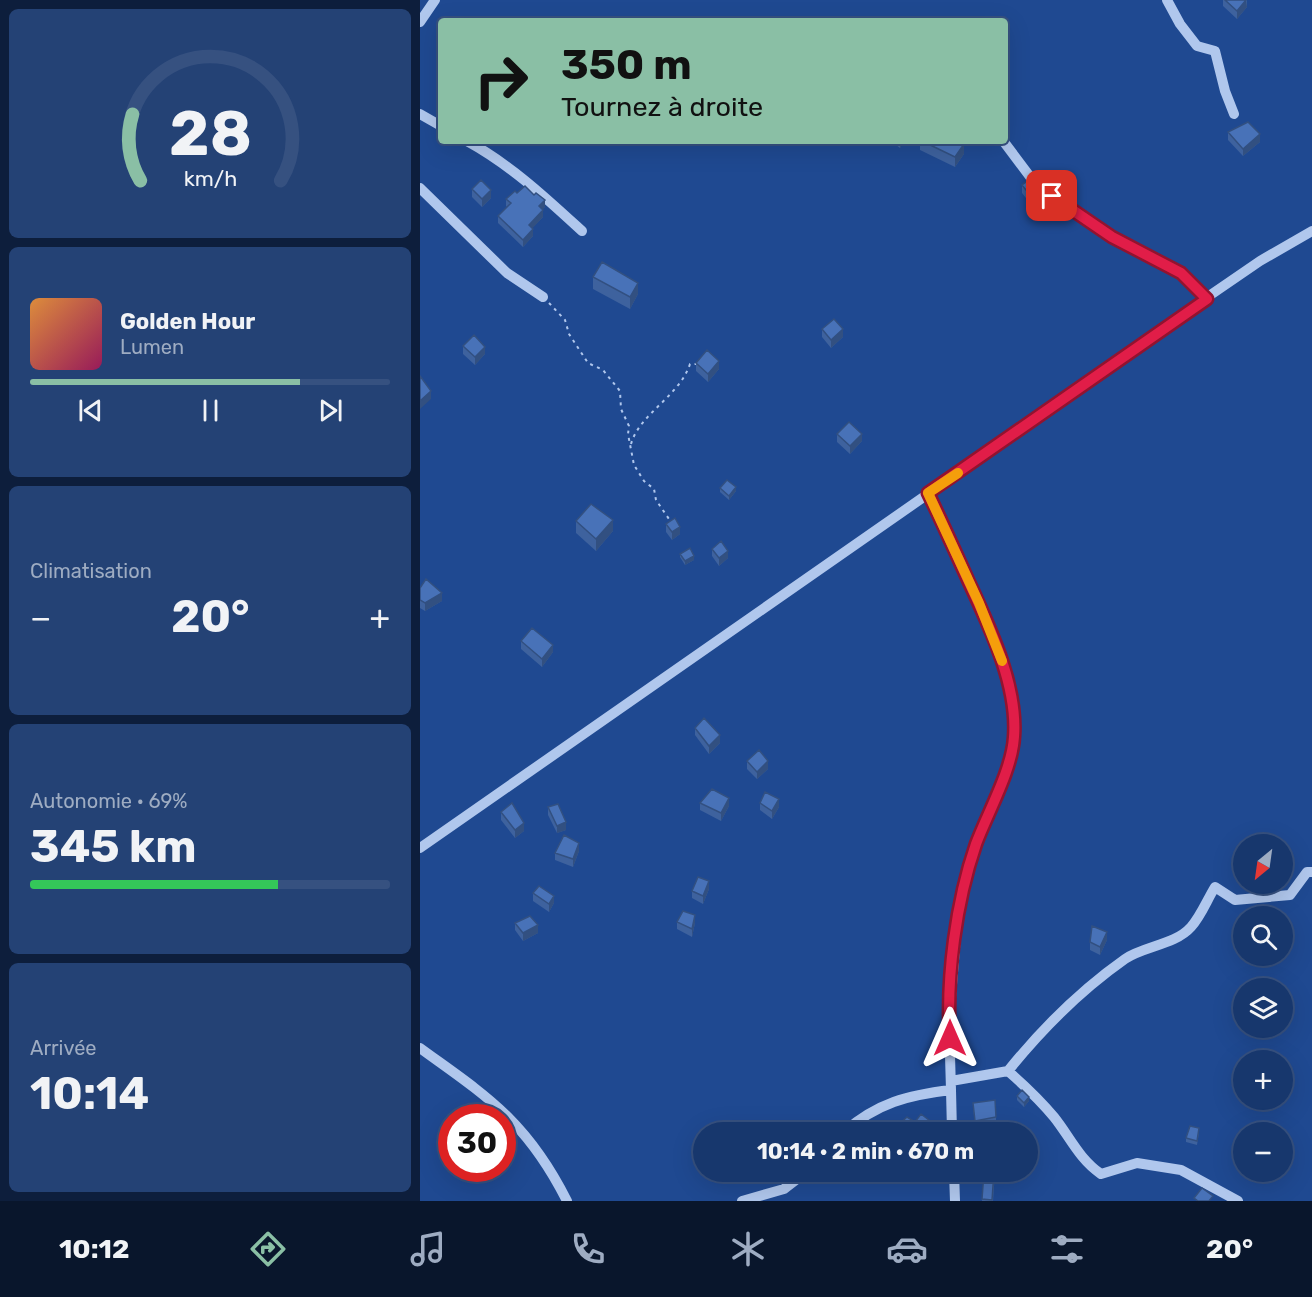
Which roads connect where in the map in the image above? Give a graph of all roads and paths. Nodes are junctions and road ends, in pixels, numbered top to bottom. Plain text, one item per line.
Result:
1 (435, 0) edge
2 (1167, 0) edge
3 (420, 22) edge
4 (420, 114) edge
5 (1234, 114) dead end
6 (438, 124) edge
7 (473, 144) edge
8 (1006, 144) edge
9 (420, 188) edge
10 (582, 231) dead end
11 (1312, 231) edge
12 (543, 297) joint
13 (1207, 299) junction
14 (701, 364) edge
15 (630, 447) junction
16 (928, 493) junction
17 (674, 526) edge
18 (420, 848) edge
19 (1312, 872) edge
20 (420, 1048) edge
21 (1008, 1071) junction
22 (951, 1085) junction
23 (855, 1122) edge
24 (952, 1122) edge
25 (793, 1182) edge
26 (954, 1182) edge
27 (567, 1201) edge
28 (742, 1201) edge
29 (955, 1201) edge
30 (1238, 1201) edge

1 - 3 street
2 - 5 street
4 - 6 street
7 - 10 street
8 - 13 street
9 - 12 street
11 - 13 street
12 - 15 path
13 - 16 street
14 - 15 path
15 - 17 path
16 - 18 street
16 - 22 street
19 - 21 street
20 - 27 street
21 - 22 street
21 - 30 street
22 - 23 street
22 - 24 street
25 - 28 street
26 - 29 street

